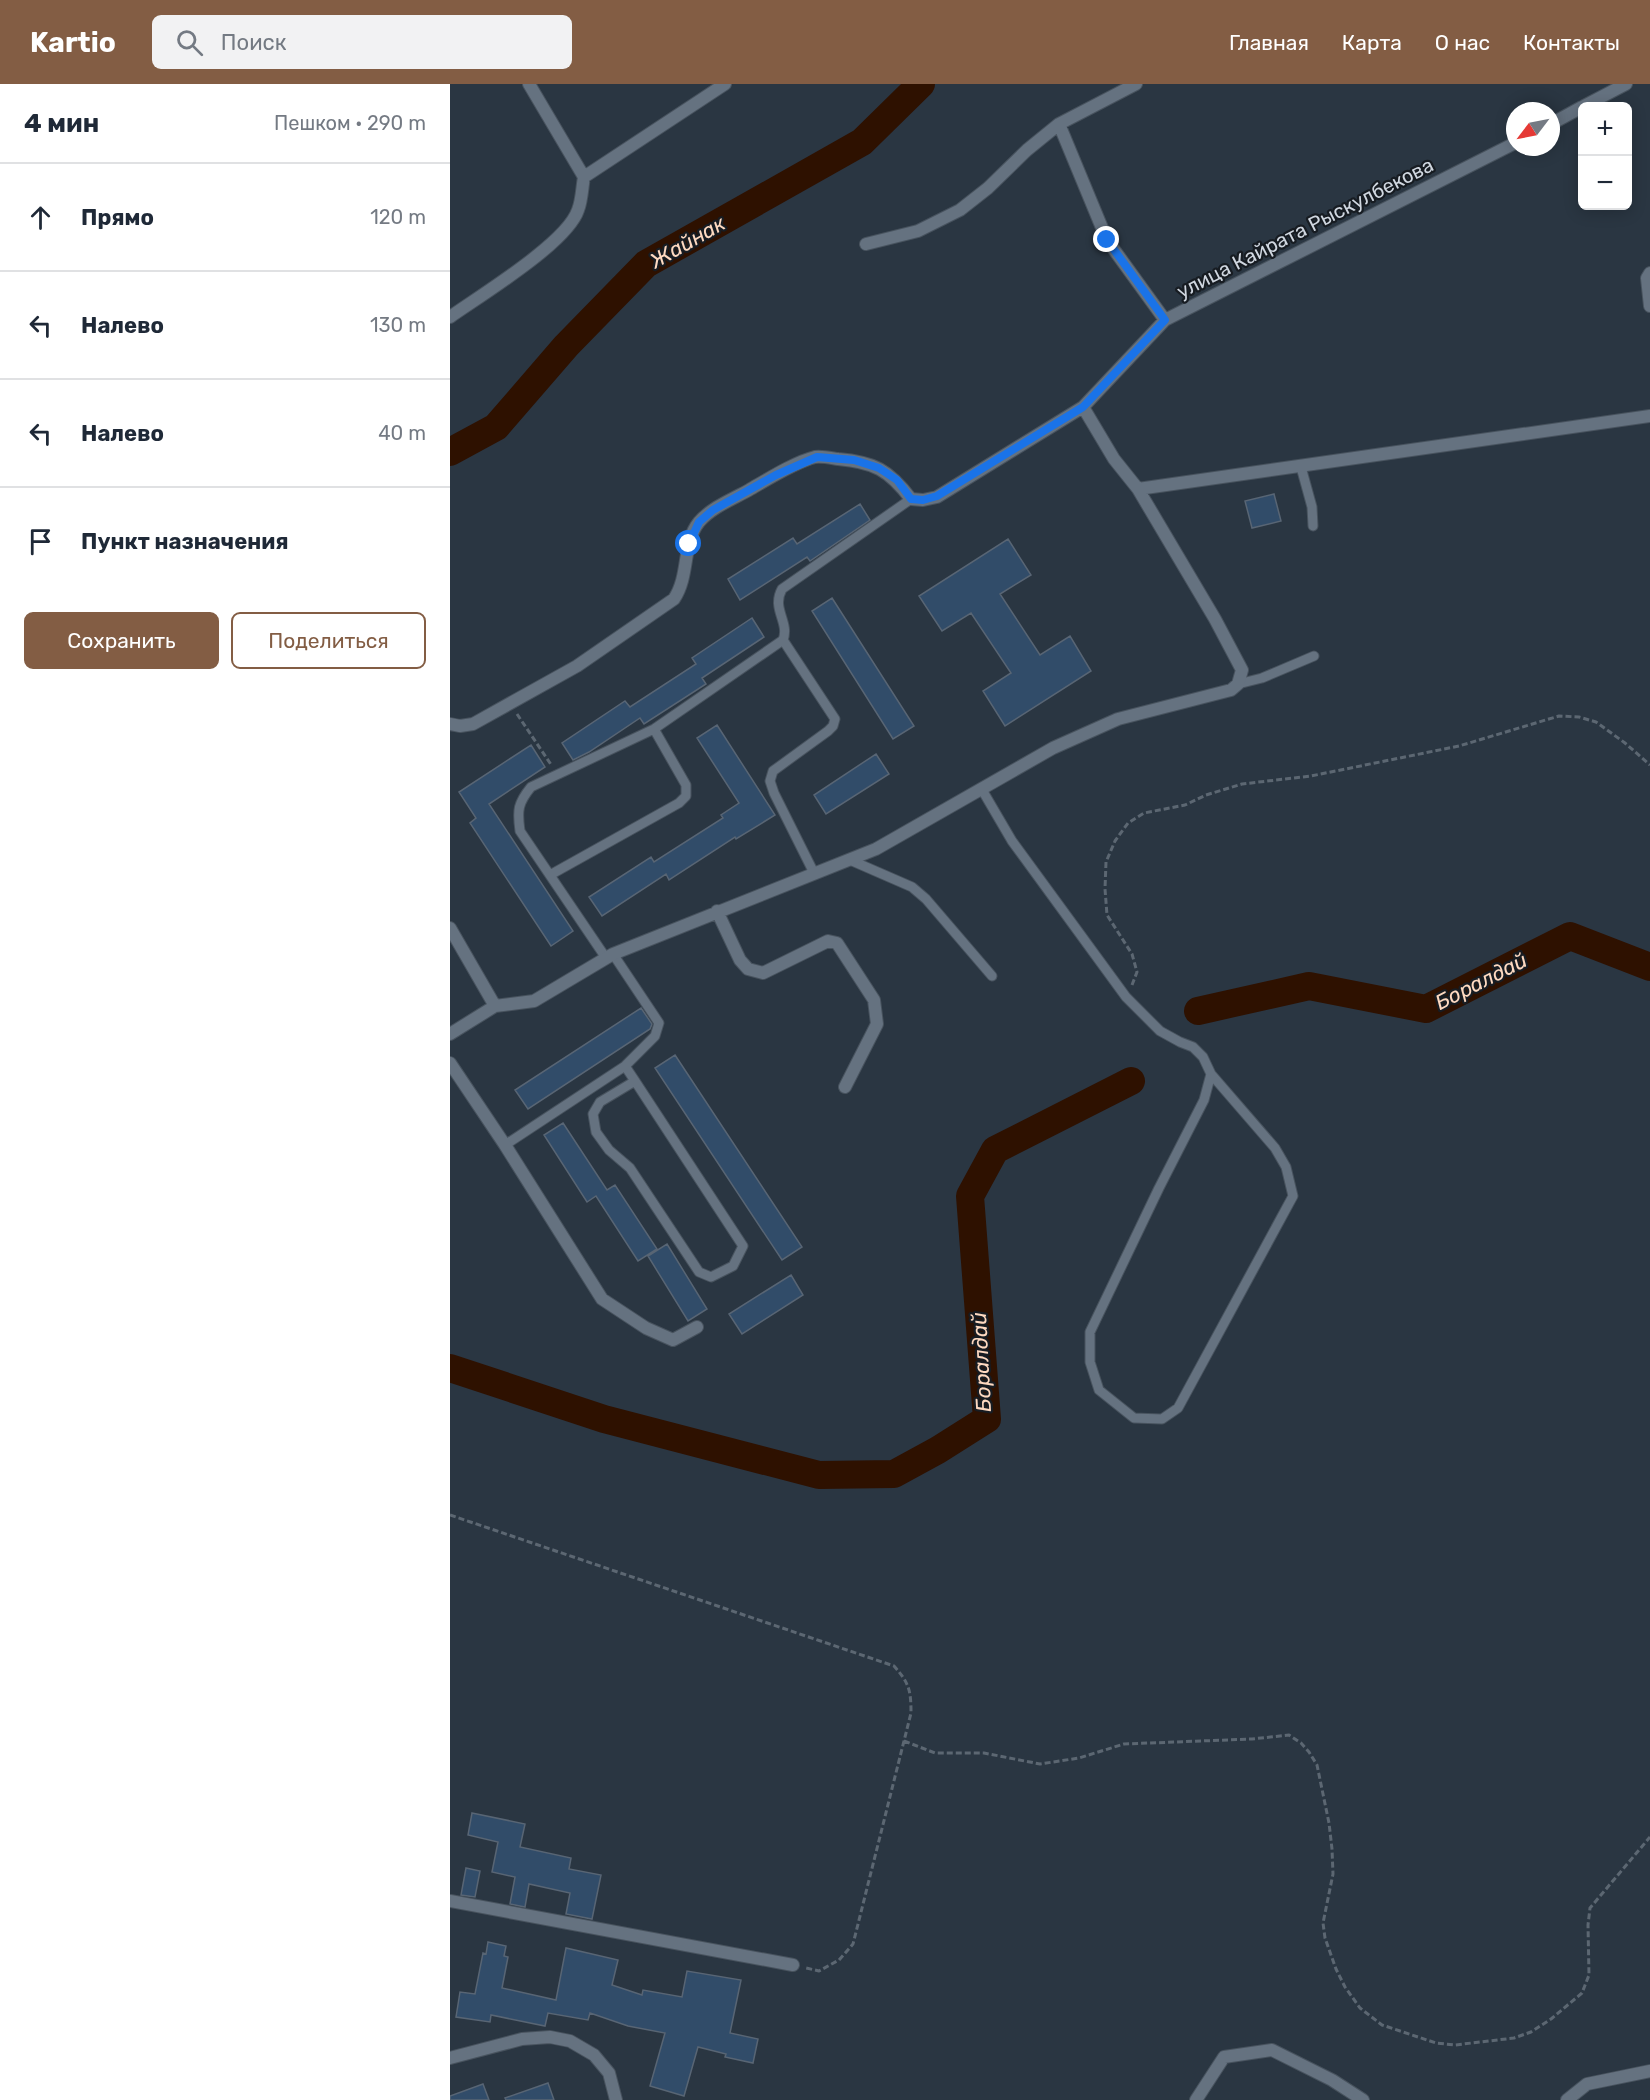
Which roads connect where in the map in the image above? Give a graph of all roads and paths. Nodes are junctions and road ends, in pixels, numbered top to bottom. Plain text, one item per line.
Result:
1 (529, 84) edge
2 (725, 84) edge
3 (1136, 84) edge
4 (1626, 84) edge
5 (1592, 102) edge
6 (1578, 110) edge
7 (1560, 119) edge
8 (1059, 124) junction
9 (1506, 148) edge
10 (584, 177) junction
11 (866, 244) dead end
12 (1650, 273) edge
13 (1650, 306) edge
14 (450, 317) edge
15 (1165, 320) junction
16 (1083, 407) junction
17 (1650, 416) edge
18 (1301, 467) junction
19 (1138, 489) junction
20 (911, 499) junction
21 (1313, 526) dead end
22 (783, 640) junction
23 (1314, 656) dead end
24 (1238, 684) junction
25 (510, 704) junction
26 (450, 723) edge
27 (654, 729) junction
28 (1650, 765) edge
29 (558, 775) junction
30 (981, 788) junction
31 (850, 860) junction
32 (814, 873) junction
33 (550, 875) junction
34 (717, 911) junction
35 (450, 928) edge
36 (610, 956) junction
37 (992, 976) dead end
38 (1126, 997) junction
39 (495, 1006) junction
40 (450, 1034) edge
41 (450, 1063) edge
42 (625, 1066) junction
43 (1211, 1074) junction
44 (635, 1081) junction
45 (845, 1087) dead end
46 (505, 1144) junction
47 (697, 1327) dead end
48 (450, 1515) edge
49 (904, 1741) junction
50 (1650, 1837) edge
51 (450, 1901) edge
52 (793, 1965) joint
53 (450, 2058) edge
54 (1650, 2071) edge
55 (616, 2100) edge
56 (1196, 2100) edge
57 (1363, 2100) edge
58 (1567, 2100) edge

1 - 10 street
2 - 10 street
3 - 8 street
4 - 5 street
6 - 7 street
8 - 11 street
8 - 15 street, улица Кайрата Рыскулбекова
9 - 15 street, улица Кайрата Рыскулбекова
10 - 14 street
12 - 13 street
15 - 16 street
16 - 19 street
16 - 20 street
17 - 18 street
18 - 19 street
18 - 21 lane
19 - 24 street
20 - 22 lane
20 - 25 street
22 - 27 lane
22 - 32 lane
23 - 24 lane
24 - 30 street
25 - 26 street
25 - 29 path
27 - 29 lane
27 - 33 lane
28 - 38 path
29 - 33 lane
30 - 31 street
30 - 38 lane
31 - 32 street
31 - 37 lane
32 - 34 street
33 - 36 lane
34 - 36 street
34 - 45 street
35 - 39 street
36 - 39 street
36 - 42 lane
38 - 43 lane
39 - 40 street
41 - 46 street
42 - 44 lane
42 - 46 lane
43 - 43 lane
44 - 44 lane
46 - 47 street
48 - 49 path
49 - 50 path
49 - 52 path
51 - 52 street
53 - 55 street
54 - 58 street
56 - 57 street

